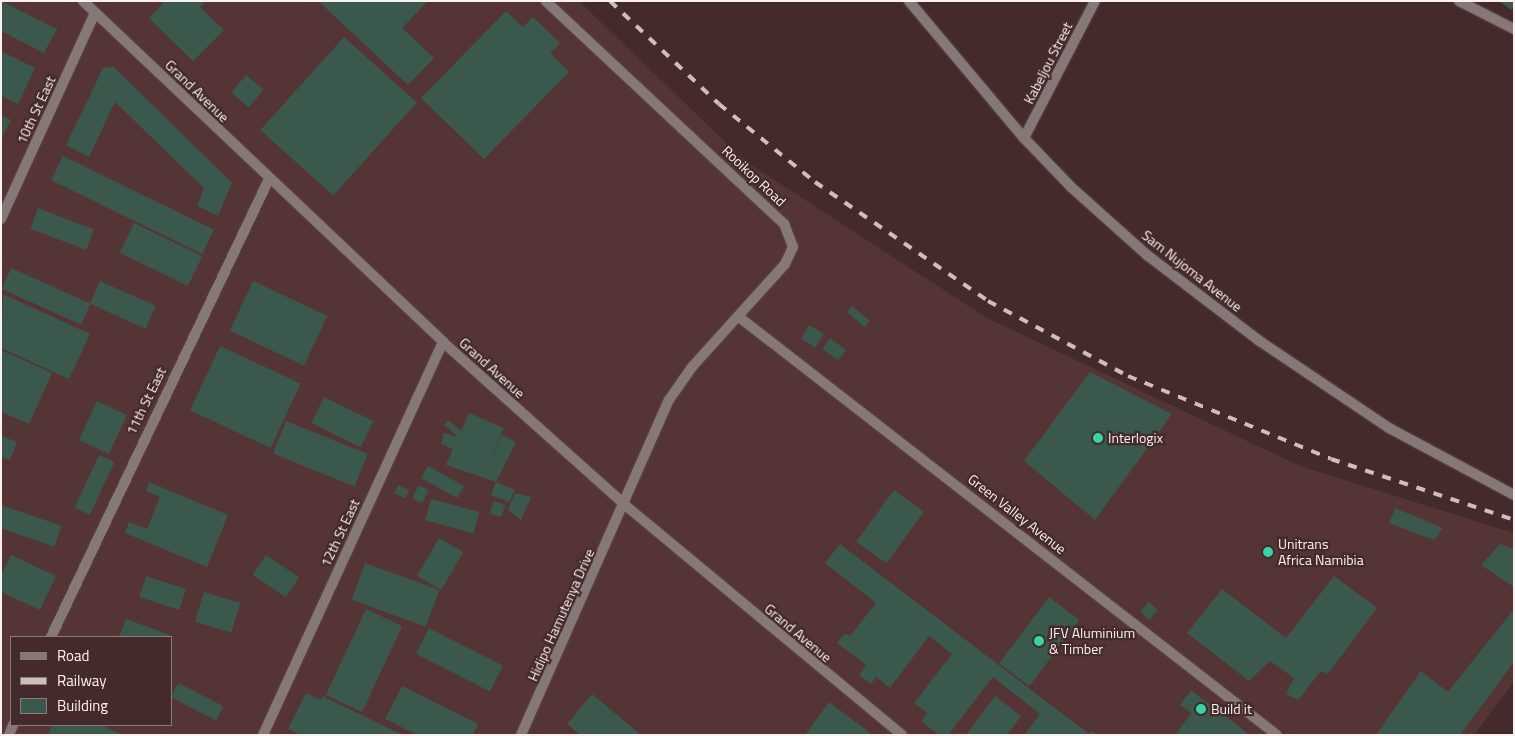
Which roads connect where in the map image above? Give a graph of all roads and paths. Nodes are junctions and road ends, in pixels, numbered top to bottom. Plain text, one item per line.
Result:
1 (83, 1) edge
2 (546, 1) edge
3 (910, 1) edge
4 (1095, 1) edge
5 (1463, 2) edge
6 (95, 13) junction
7 (1514, 29) edge
8 (1024, 138) junction
9 (269, 179) junction
10 (1, 219) edge
11 (739, 317) junction
12 (443, 342) junction
13 (1514, 495) edge
14 (625, 505) junction
15 (51, 636) edge
16 (263, 735) edge
17 (521, 735) edge
18 (902, 735) edge
19 (1276, 735) edge

1 - 6 street, Grand Avenue
2 - 11 street, Rooikop Road
3 - 8 street, Sam Nujoma Avenue
4 - 8 street, Kabeljou Street
5 - 7 street
6 - 9 street, Grand Avenue
6 - 10 street, 10th St East
8 - 13 street, Sam Nujoma Avenue
9 - 12 street, Grand Avenue
9 - 15 street, 11th St East
11 - 14 street, Rooikop Road
11 - 19 street, Green Valley Avenue
12 - 14 street, Grand Avenue
12 - 16 street, 12th St East
14 - 17 street, Hidipo Hamutenya Drive
14 - 18 street, Grand Avenue

